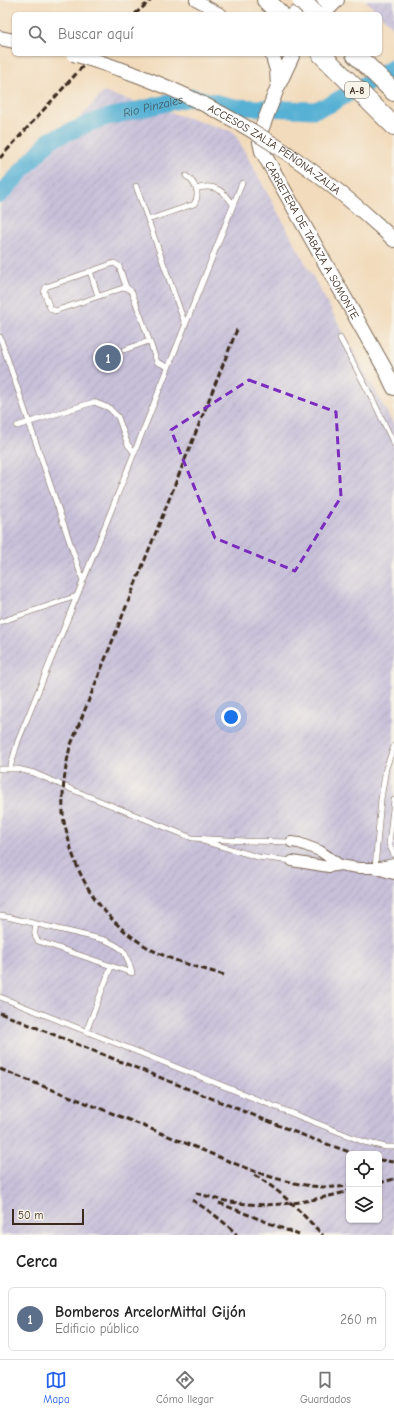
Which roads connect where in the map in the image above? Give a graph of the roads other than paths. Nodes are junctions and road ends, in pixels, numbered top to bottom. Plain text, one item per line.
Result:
1 (195, 0) edge
2 (266, 0) edge
3 (337, 0) edge
4 (317, 6) edge
5 (218, 12) edge
6 (278, 12) edge
7 (300, 12) edge
8 (306, 12) edge
9 (0, 38) edge
10 (12, 41) edge
11 (80, 56) edge
12 (273, 56) edge
13 (292, 56) edge
14 (323, 56) edge
15 (358, 56) edge
16 (277, 88) junction
17 (394, 92) edge
18 (394, 126) edge
19 (186, 176) dead end
20 (242, 183) dead end
21 (136, 186) dead end
22 (196, 189) junction
23 (233, 204) junction
24 (148, 220) junction
25 (394, 240) edge
26 (90, 271) junction
27 (126, 287) junction
28 (98, 296) junction
29 (185, 324) junction
30 (0, 337) edge
31 (340, 338) dead end
32 (149, 341) junction
33 (124, 350) dead end
34 (168, 367) junction
35 (394, 388) edge
36 (29, 422) junction
37 (17, 426) dead end
38 (394, 444) edge
39 (134, 452) junction
40 (83, 581) junction
41 (77, 596) junction
42 (0, 622) edge
43 (394, 746) edge
44 (10, 768) junction
45 (0, 769) edge
46 (394, 800) edge
47 (192, 838) junction
48 (291, 842) joint
49 (394, 855) edge
50 (292, 861) joint
51 (394, 864) edge
52 (340, 865) junction
53 (375, 868) junction
54 (394, 874) edge
55 (0, 916) edge
56 (36, 924) junction
57 (111, 967) junction
58 (0, 997) edge
59 (86, 1032) junction
60 (394, 1147) edge

1 - 5 street
2 - 6 highway
3 - 4 street
4 - 7 street
4 - 8 street
9 - 10 street
11 - 25 street, ACCESOS ZALIA PEÑONA-ZALIA, bridge
12 - 16 street, CARRETERA DE TABAZA A SOMONTE
13 - 16 street, CARRETERA DE TABAZA A SOMONTE
14 - 18 highway, A-8
15 - 17 highway, A-8
16 - 35 street, CARRETERA DE TABAZA A SOMONTE
19 - 22 lane
20 - 23 lane
21 - 24 lane
22 - 23 lane
22 - 24 lane
23 - 29 lane
24 - 29 lane
26 - 27 lane
26 - 28 lane
26 - 28 lane
27 - 28 lane
27 - 32 lane
29 - 34 lane
30 - 36 lane
31 - 38 lane
32 - 33 lane
32 - 34 lane
34 - 39 lane
36 - 37 lane
36 - 39 lane
36 - 40 lane
39 - 40 lane
40 - 41 lane
41 - 42 lane
41 - 44 lane
43 - 53 lane
44 - 45 lane
44 - 47 lane
46 - 49 lane
47 - 48 lane
47 - 50 lane
48 - 52 street
50 - 52 street
51 - 53 street
52 - 53 street
53 - 54 street
55 - 56 lane
56 - 57 lane
56 - 57 lane
57 - 59 lane
58 - 59 lane
59 - 60 lane

